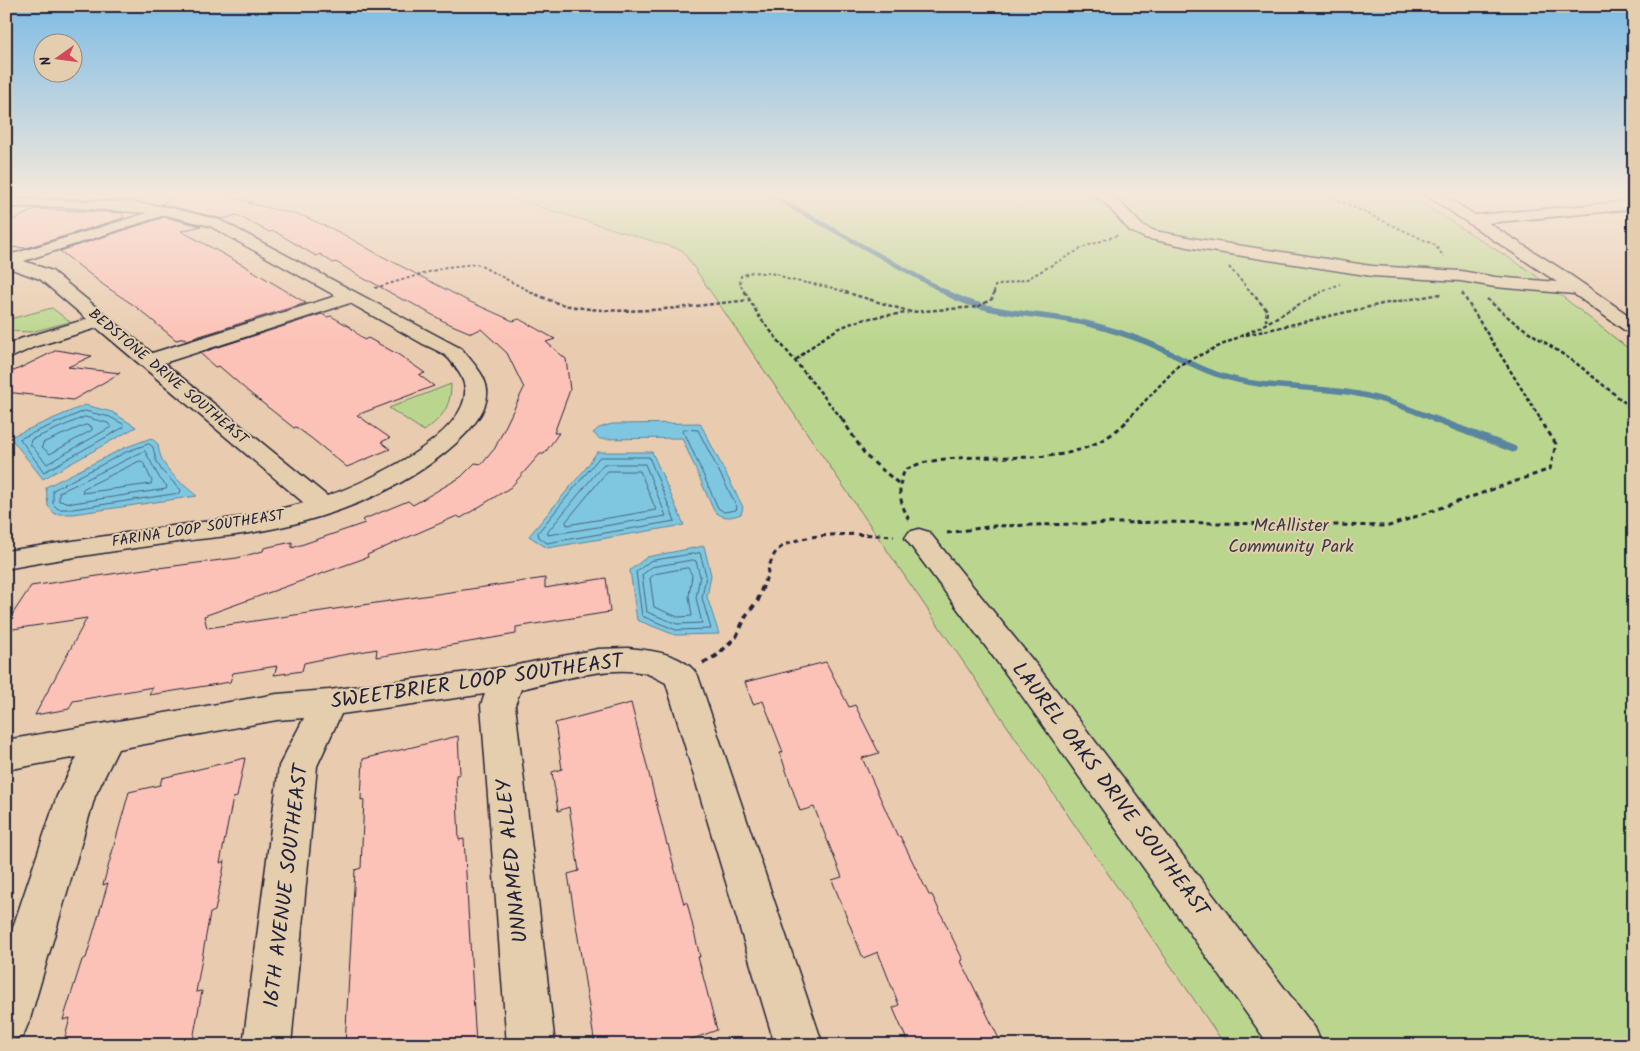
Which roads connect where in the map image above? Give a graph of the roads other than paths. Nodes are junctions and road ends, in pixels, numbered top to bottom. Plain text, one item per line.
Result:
1 (68, 242) edge
2 (250, 242) edge
3 (1192, 242) edge
4 (1507, 242) edge
5 (7, 261) edge
6 (1578, 289) junction
7 (351, 298) junction
8 (100, 321) junction
9 (1629, 321) edge
10 (6, 343) edge
11 (27, 343) junction
12 (6, 354) edge
13 (148, 361) junction
14 (322, 506) junction
15 (919, 538) road end
16 (6, 560) edge
17 (508, 679) junction
18 (329, 703) junction
19 (105, 739) junction
20 (6, 755) edge
21 (6, 1019) edge
22 (267, 1045) edge
23 (531, 1045) edge
24 (799, 1045) edge
25 (1298, 1045) edge

1 - 5 street
2 - 7 street, FARINA LOOP SOUTHEAST
3 - 6 street
4 - 6 street
5 - 8 street, BEDSTONE DRIVE SOUTHEAST
6 - 9 street
7 - 13 street
7 - 14 street, FARINA LOOP SOUTHEAST
8 - 11 street
8 - 13 street, BEDSTONE DRIVE SOUTHEAST
10 - 11 street
11 - 12 street
13 - 14 street, BEDSTONE DRIVE SOUTHEAST
14 - 16 street, FARINA LOOP SOUTHEAST
15 - 25 street, LAUREL OAKS DRIVE SOUTHEAST
17 - 18 street, SWEETBRIER LOOP SOUTHEAST
17 - 23 street, UNNAMED ALLEY
17 - 24 street, SWEETBRIER LOOP SOUTHEAST
18 - 19 street, SWEETBRIER LOOP SOUTHEAST
18 - 22 street, 16TH AVENUE SOUTHEAST
19 - 20 street, SWEETBRIER LOOP SOUTHEAST
19 - 21 street

